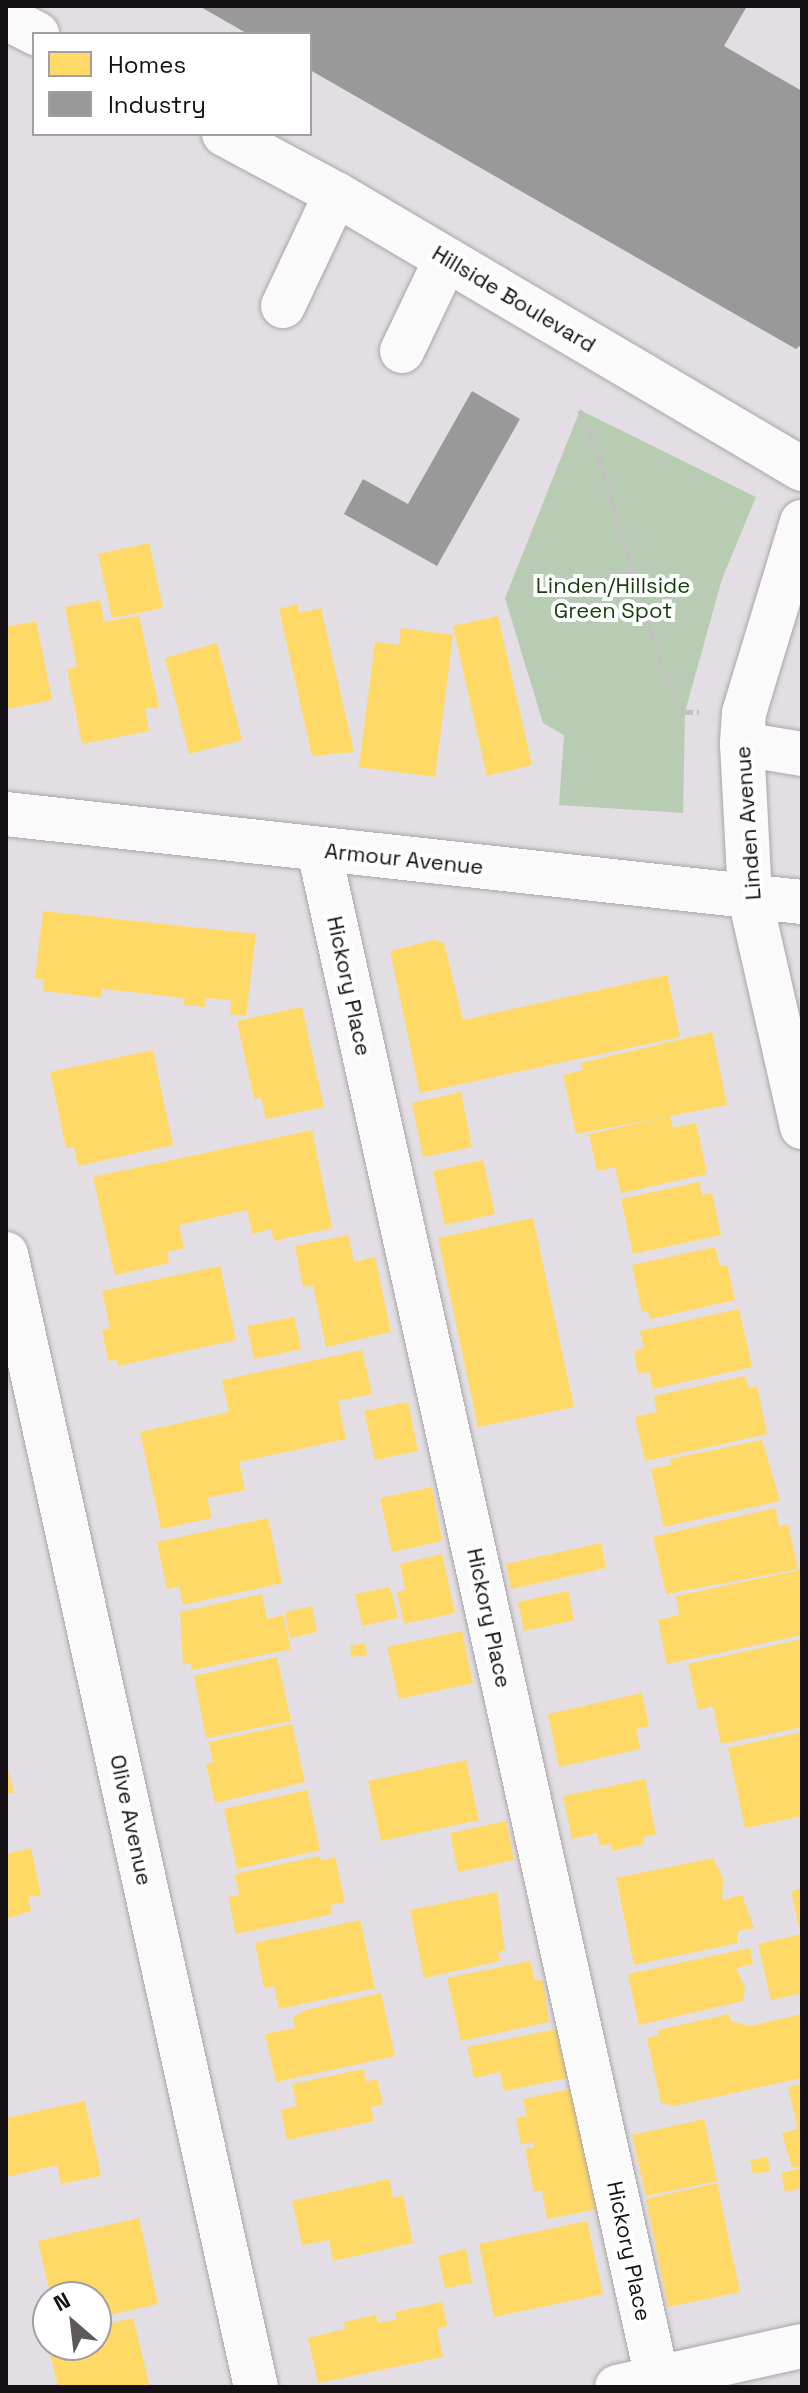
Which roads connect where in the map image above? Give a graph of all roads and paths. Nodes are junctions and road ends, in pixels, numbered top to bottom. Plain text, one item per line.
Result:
1 (6, 18) edge
2 (33, 32) edge
3 (228, 136) edge
4 (336, 194) junction
5 (446, 259) junction
6 (283, 306) dead end
7 (402, 351) dead end
8 (580, 410) dead end
9 (802, 469) edge
10 (797, 549) edge
11 (743, 728) junction
12 (802, 754) edge
13 (6, 814) edge
14 (319, 850) junction
15 (750, 898) junction
16 (802, 902) edge
17 (802, 1127) edge
18 (6, 1254) edge
19 (802, 2346) edge
20 (644, 2384) edge
21 (256, 2387) edge

1 - 2 street
3 - 4 street, Hillside Boulevard
4 - 5 street, Hillside Boulevard
4 - 6 street
5 - 7 street
5 - 9 street, Hillside Boulevard
8 - 11 path
10 - 11 street, Linden Avenue
11 - 12 street
11 - 15 street, Linden Avenue
13 - 14 street, Armour Avenue
14 - 15 street, Armour Avenue
14 - 20 street, Hickory Place
15 - 16 street, Armour Avenue
15 - 17 street, Linden Avenue
18 - 21 street, Olive Avenue
19 - 20 street

